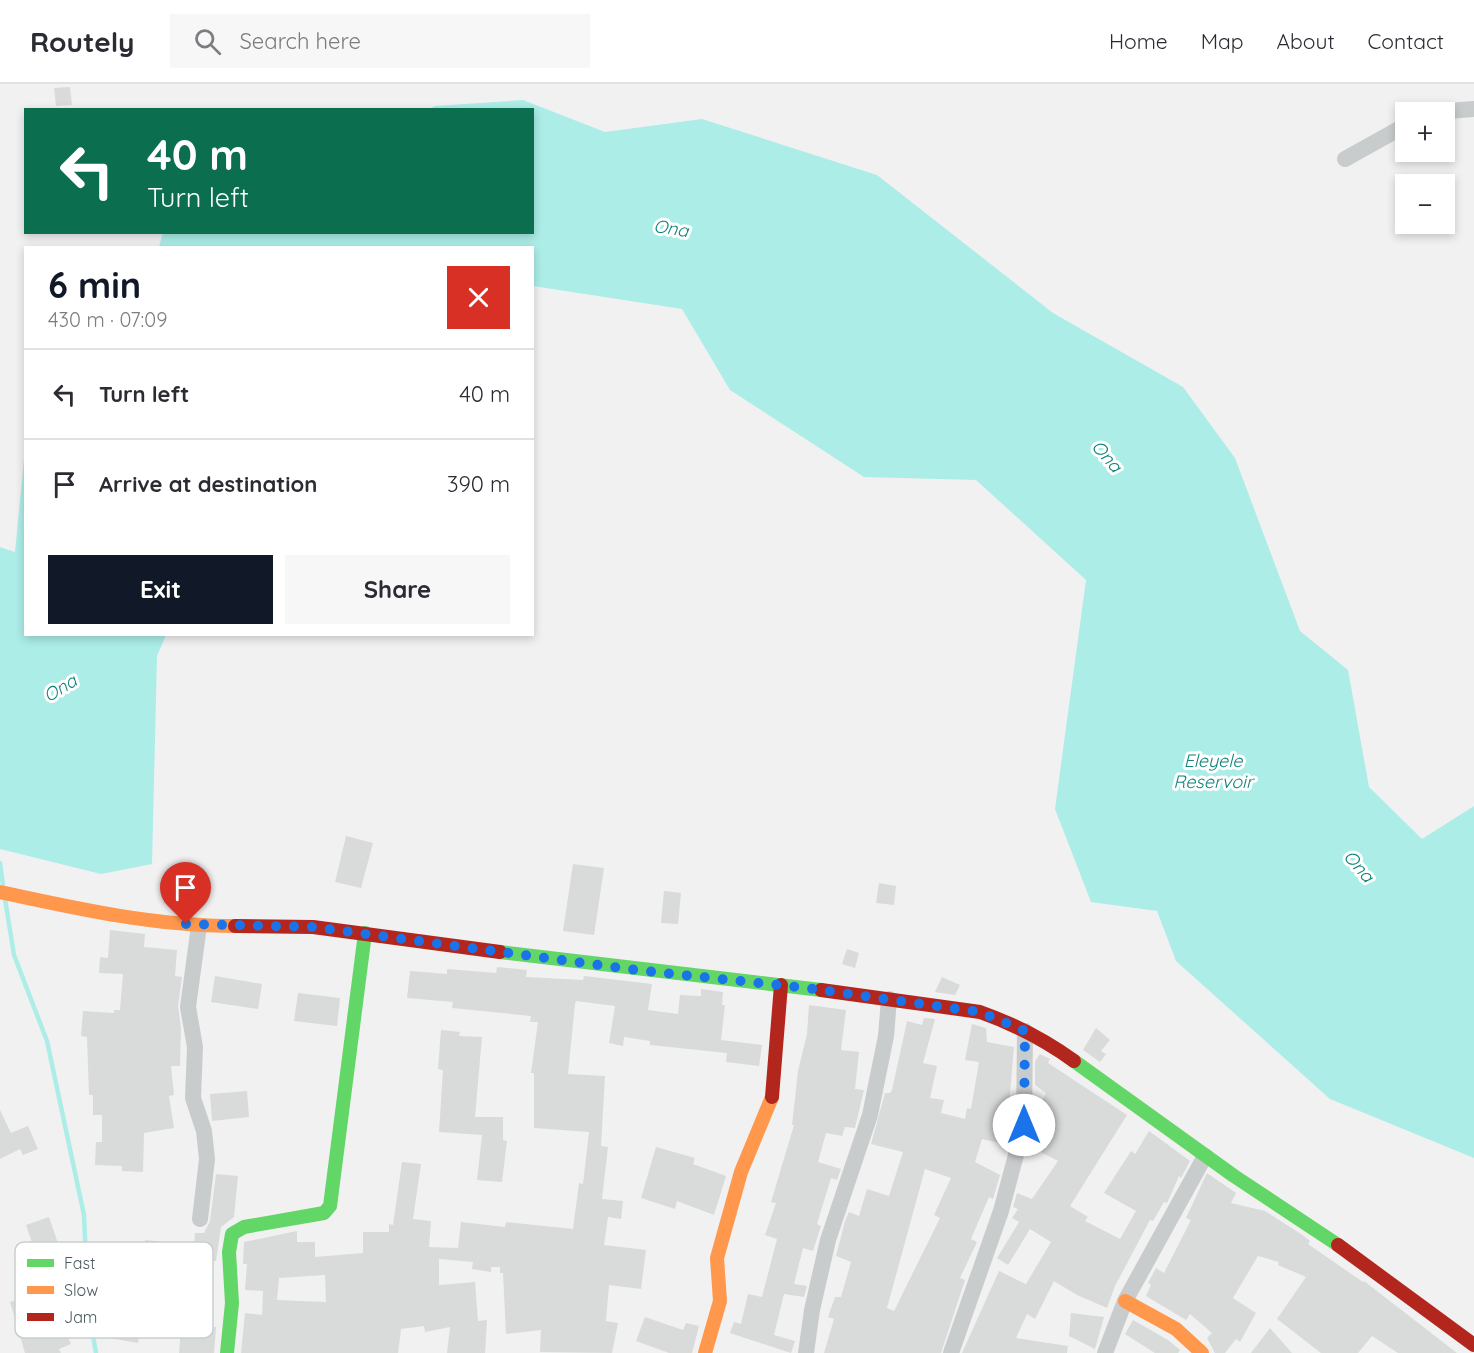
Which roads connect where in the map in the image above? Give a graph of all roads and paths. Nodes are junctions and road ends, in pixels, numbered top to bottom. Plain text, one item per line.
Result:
1 (1474, 109) edge
2 (1455, 110) edge
3 (1395, 131) edge
4 (1345, 159) dead end
5 (0, 892) edge
6 (199, 926) junction
7 (365, 933) junction
8 (781, 985) junction
9 (889, 999) junction
10 (1025, 1031) junction
11 (1205, 1155) junction
12 (200, 1219) dead end
13 (1125, 1301) junction
14 (1474, 1345) edge
15 (227, 1353) edge
16 (705, 1353) edge
17 (806, 1353) edge
18 (951, 1353) edge
19 (1105, 1353) edge
20 (1202, 1353) edge

1 - 2 street
3 - 4 street
5 - 6 street
6 - 7 street
6 - 12 street
7 - 8 street
7 - 15 street
8 - 9 street
8 - 16 street
9 - 10 street
9 - 17 street
10 - 11 street
10 - 18 street
11 - 13 street
11 - 14 street
13 - 19 street
13 - 20 street

